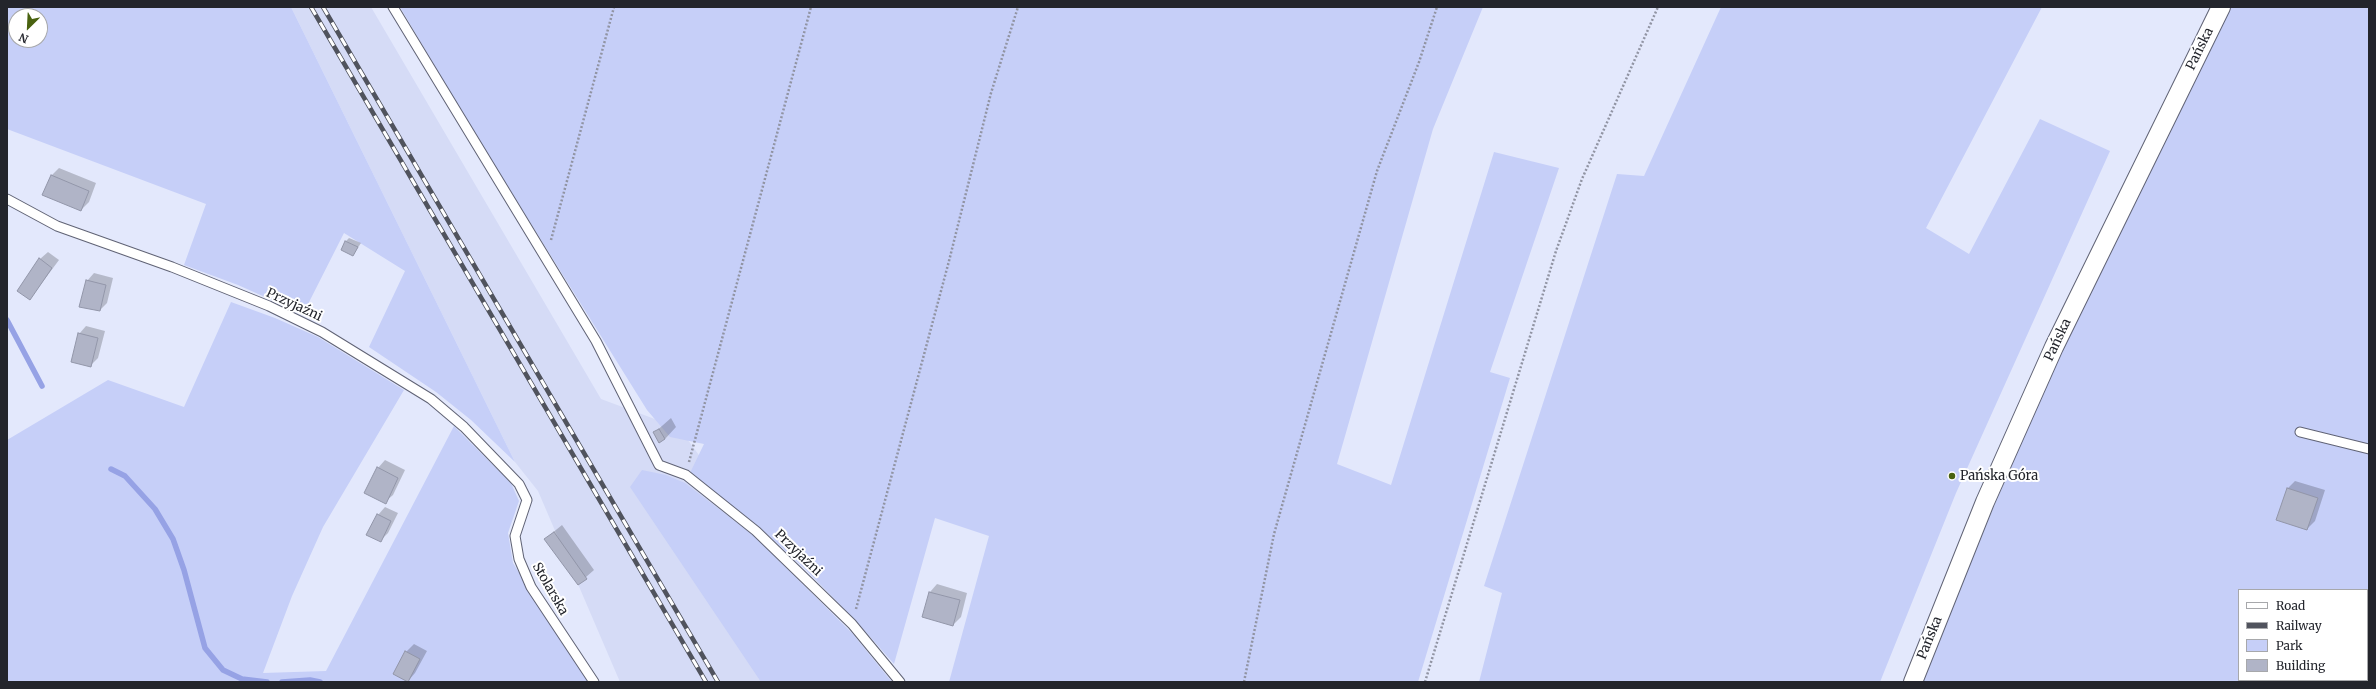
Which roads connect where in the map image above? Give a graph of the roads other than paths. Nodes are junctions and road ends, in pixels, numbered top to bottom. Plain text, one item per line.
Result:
1 (393, 7) edge
2 (2221, 7) edge
3 (7, 199) edge
4 (2300, 432) dead end
5 (2369, 450) edge
6 (527, 500) joint
7 (594, 682) edge
8 (900, 682) edge
9 (1913, 682) edge

1 - 8 lane, Przyjaźni
2 - 9 street, Pańska
3 - 6 lane, Przyjaźni
4 - 5 lane
6 - 7 lane, Stolarska

